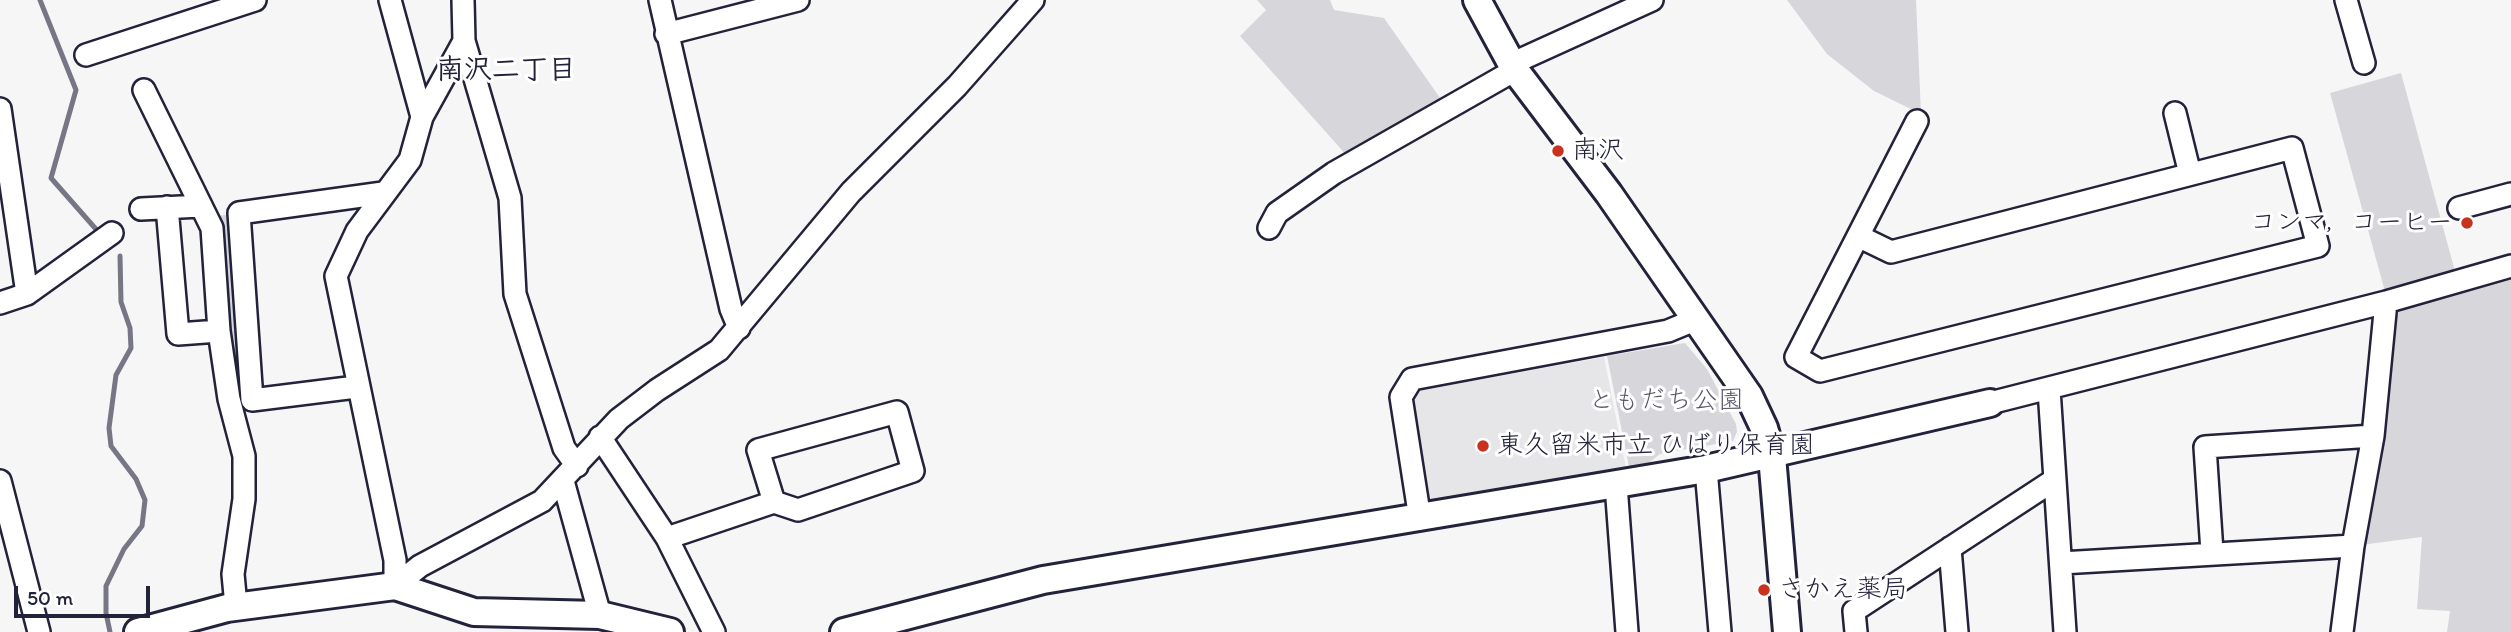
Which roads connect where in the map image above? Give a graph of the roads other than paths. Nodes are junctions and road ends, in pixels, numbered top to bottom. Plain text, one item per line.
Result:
1 (255, 0) edge
2 (390, 0) edge
3 (463, 0) edge
4 (660, 0) edge
5 (797, 0) edge
6 (1033, 0) edge
7 (1477, 0) edge
8 (1651, 0) edge
9 (2346, 0) edge
10 (666, 34) junction
11 (464, 41) junction
12 (86, 55) dead end
13 (2364, 63) dead end
14 (1513, 67) junction
15 (144, 90) dead end
16 (0, 109) edge
17 (2175, 113) dead end
18 (422, 117) junction
19 (1917, 121) dead end
20 (2190, 174) junction
21 (383, 193) junction
22 (2511, 194) edge
23 (201, 206) junction
24 (167, 207) junction
25 (2459, 208) dead end
26 (141, 209) dead end
27 (1269, 228) dead end
28 (112, 233) dead end
29 (1858, 236) junction
30 (2511, 265) edge
31 (27, 294) junction
32 (2386, 302) junction
33 (0, 303) edge
34 (1697, 319) junction
35 (739, 328) junction
36 (219, 331) junction
37 (356, 387) junction
38 (2049, 389) junction
39 (1990, 403) joint
40 (600, 436) junction
41 (2373, 436) junction
42 (1772, 456) junction
43 (1706, 469) junction
44 (570, 473) junction
45 (2054, 480) junction
46 (0, 481) edge
47 (1616, 485) junction
48 (774, 502) junction
49 (1420, 519) junction
50 (667, 538) junction
51 (2353, 546) junction
52 (1950, 548) junction
53 (2212, 552) junction
54 (2061, 563) junction
55 (395, 586) junction
56 (236, 606) junction
57 (600, 615) junction
58 (39, 632) edge
59 (138, 632) edge
60 (670, 632) edge
61 (714, 632) edge
62 (844, 632) edge
63 (1627, 632) edge
64 (1720, 632) edge
65 (1787, 632) edge
66 (1856, 632) edge
67 (1957, 632) edge
68 (2065, 632) edge
69 (2342, 632) edge

1 - 12 street
2 - 18 street
3 - 11 street
4 - 10 street
5 - 10 street
6 - 35 street
7 - 14 street
8 - 14 street
9 - 13 street
10 - 35 street
11 - 18 street
11 - 44 street
14 - 27 street
14 - 34 street
15 - 23 street
16 - 31 street
17 - 20 street
18 - 21 street
19 - 29 street
20 - 29 street
20 - 29 street
21 - 37 street
21 - 37 street
22 - 25 street
23 - 24 street
23 - 36 street
24 - 26 street
24 - 36 street
28 - 31 street
30 - 32 street
31 - 33 street
32 - 38 street
32 - 41 street
34 - 42 street
34 - 49 street
35 - 40 street
36 - 56 street
37 - 55 street
38 - 39 street
38 - 45 street
39 - 42 street
40 - 44 street
40 - 50 street
41 - 51 street
41 - 53 street
42 - 43 street
42 - 65 street
43 - 47 street
43 - 64 street
44 - 55 street
44 - 57 street
45 - 52 street
45 - 54 street
46 - 58 street
47 - 49 street
47 - 63 street
48 - 48 street
48 - 50 street
49 - 62 street
50 - 61 street
51 - 53 street
51 - 69 street
52 - 66 street
52 - 67 street
53 - 54 street
54 - 68 street
55 - 56 street
55 - 57 street
56 - 59 street
57 - 60 street

